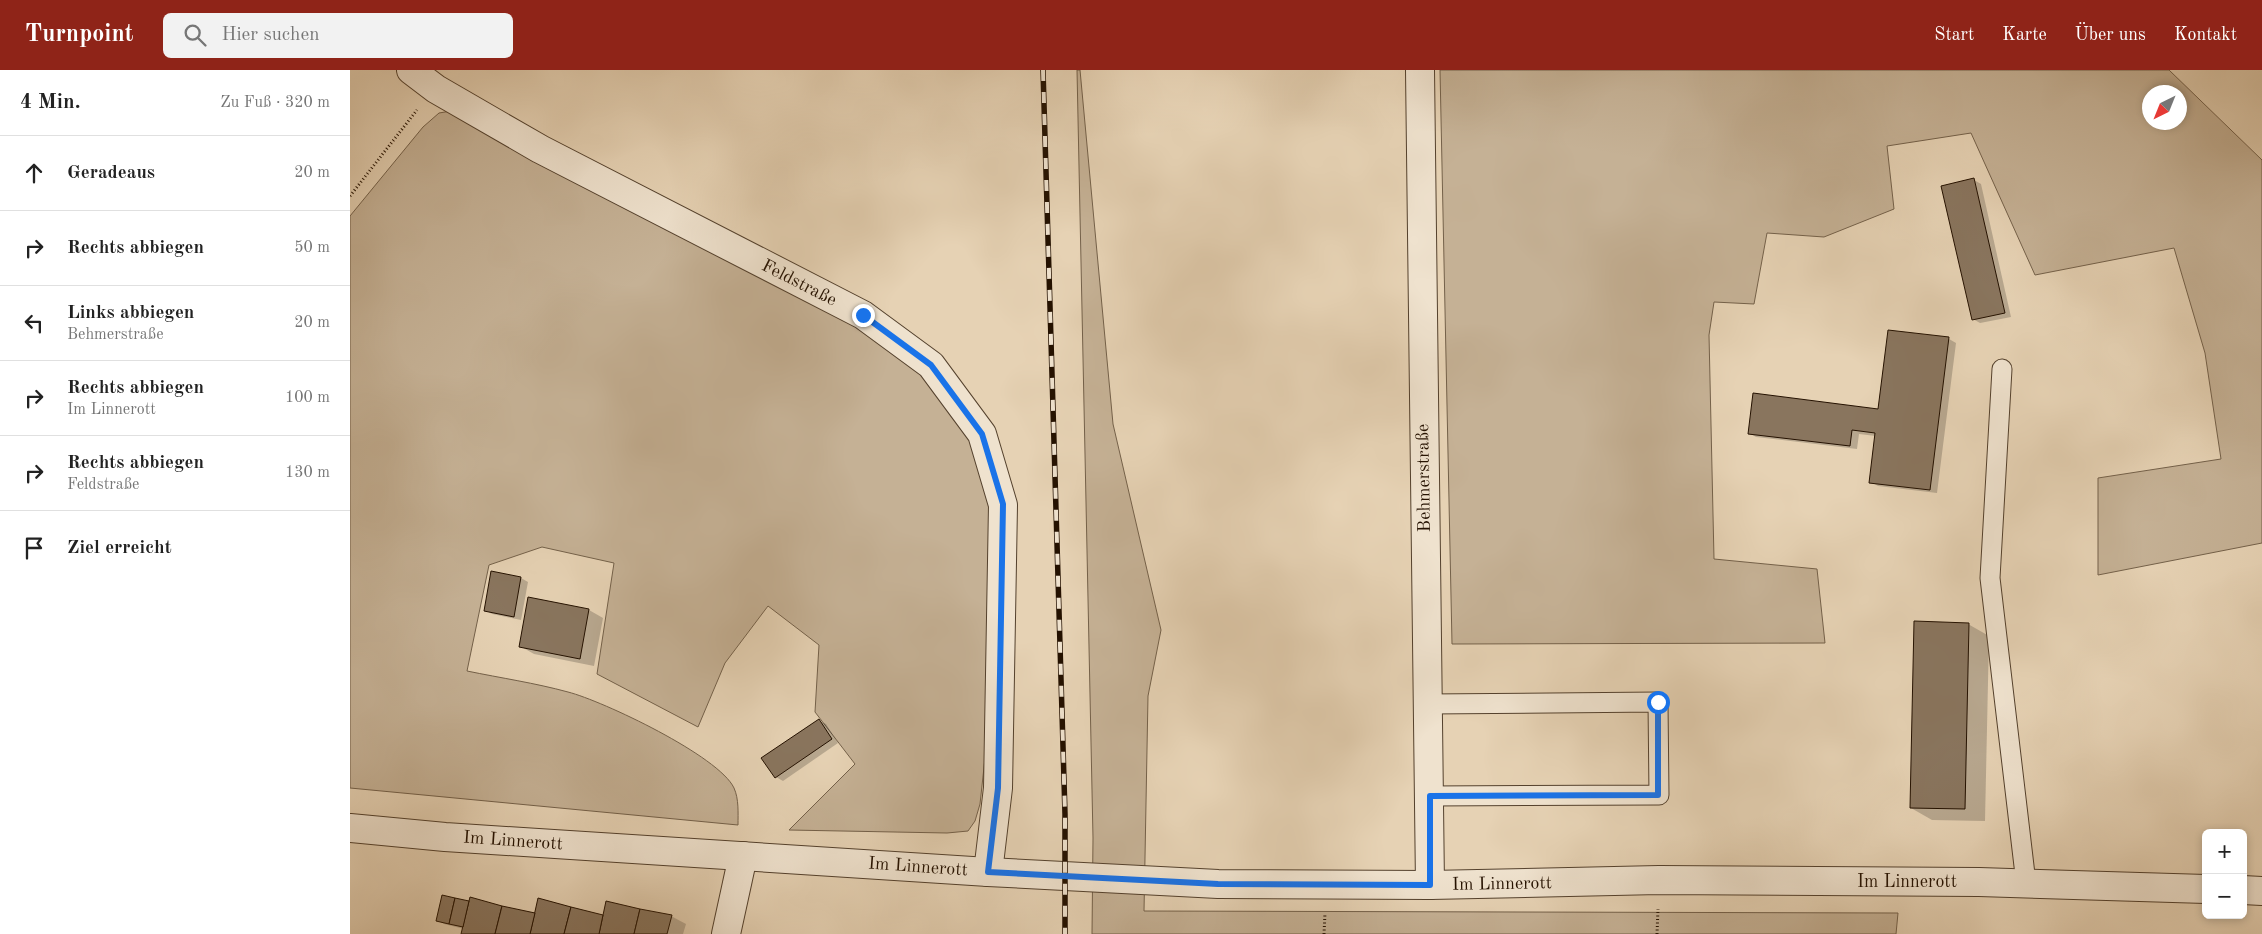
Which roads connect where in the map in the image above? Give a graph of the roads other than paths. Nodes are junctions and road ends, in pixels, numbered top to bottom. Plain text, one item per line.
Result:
1 (412, 70) edge
2 (1420, 70) edge
3 (2002, 368) dead end
4 (1428, 704) junction
5 (1430, 796) junction
6 (350, 828) edge
7 (743, 856) junction
8 (988, 872) junction
9 (2026, 883) junction
10 (1430, 885) junction
11 (2202, 889) edge
12 (2247, 890) edge
13 (2262, 891) edge
14 (726, 934) edge

1 - 8 street, Feldstraße
2 - 4 street, Behmerstraße
3 - 9 lane
4 - 5 street, Behmerstraße
4 - 5 lane
5 - 10 street, Behmerstraße
6 - 7 street, Im Linnerott
7 - 8 street, Im Linnerott
7 - 14 street
8 - 10 street, Im Linnerott
9 - 10 street, Im Linnerott
9 - 11 street, Im Linnerott
12 - 13 street

